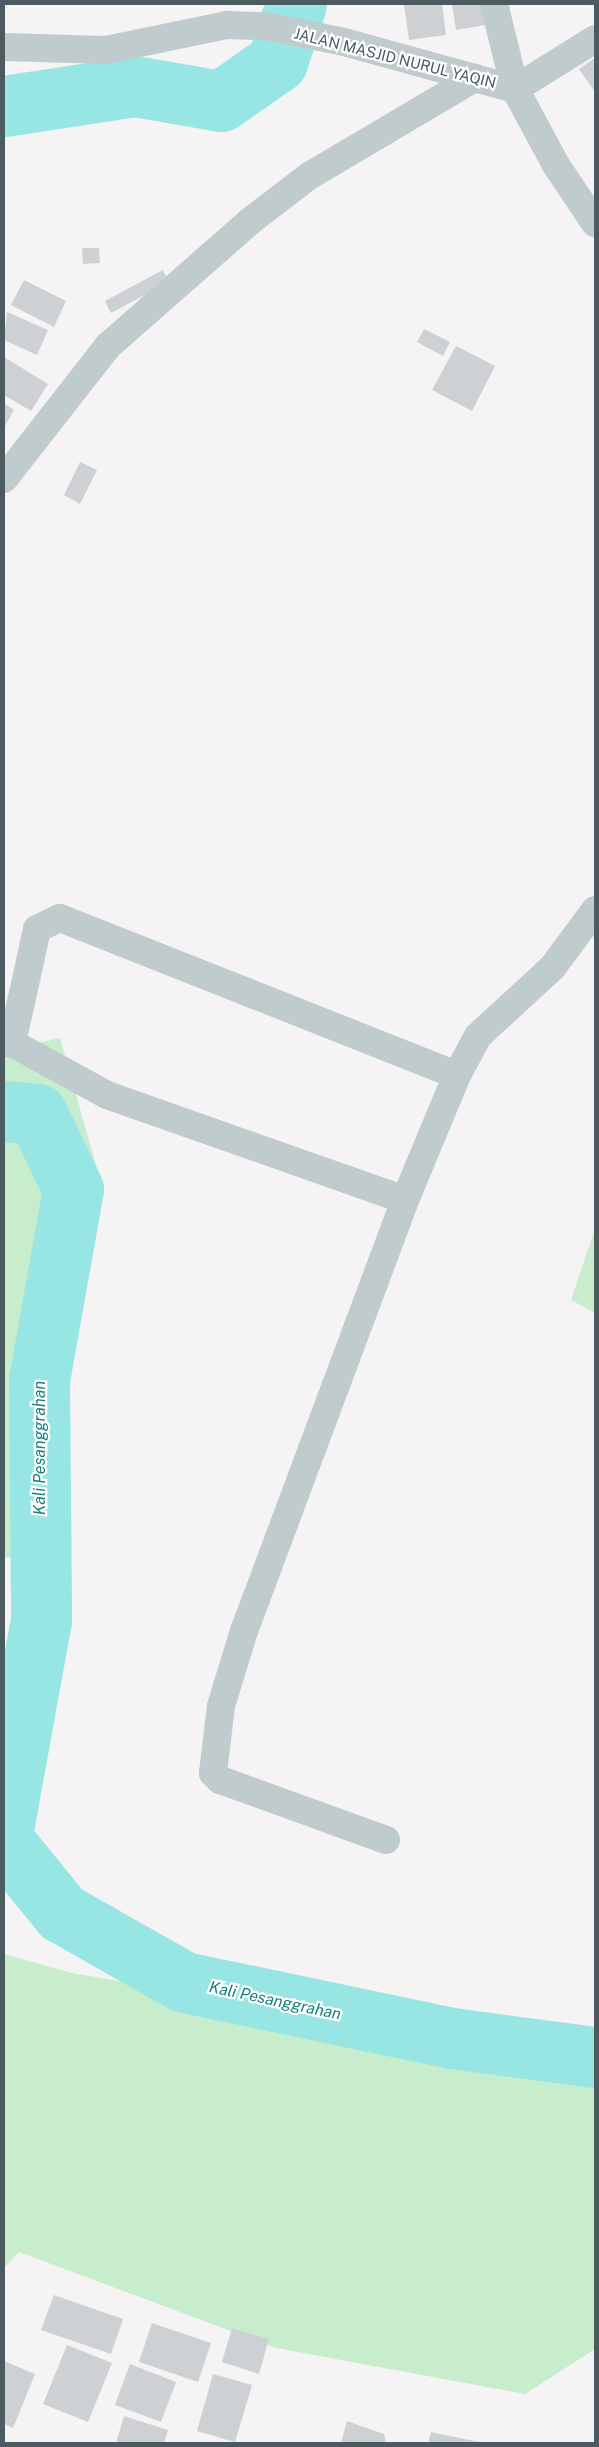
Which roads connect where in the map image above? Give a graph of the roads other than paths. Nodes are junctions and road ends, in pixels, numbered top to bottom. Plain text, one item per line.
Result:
1 (494, 4) edge
2 (595, 39) edge
3 (4, 47) edge
4 (475, 78) junction
5 (516, 89) junction
6 (595, 224) edge
7 (4, 479) edge
8 (595, 910) edge
9 (8, 1043) edge
10 (457, 1075) junction
11 (405, 1200) junction
12 (386, 1840) dead end

1 - 5 street
2 - 5 street, JALAN MASJID NURUL YAQIN
3 - 4 street, JALAN MASJID NURUL YAQIN
4 - 5 street, JALAN MASJID NURUL YAQIN
4 - 7 street
5 - 6 street
8 - 10 street
9 - 10 street
9 - 11 street
10 - 11 street
11 - 12 street

